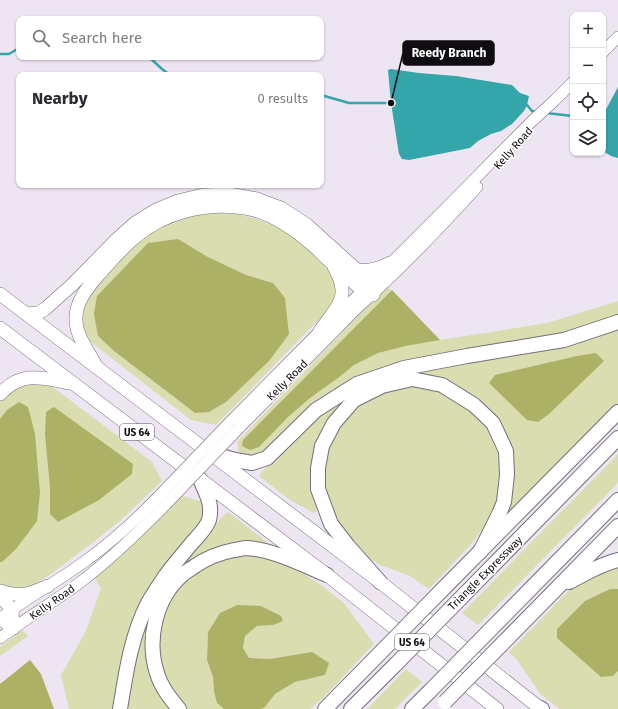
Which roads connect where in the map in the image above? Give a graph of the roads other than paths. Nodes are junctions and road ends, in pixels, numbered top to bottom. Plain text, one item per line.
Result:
1 (618, 36) edge
2 (606, 49) edge
3 (571, 84) edge
4 (555, 100) junction
5 (331, 262) junction
6 (390, 263) junction
7 (356, 270) junction
8 (369, 289) junction
9 (0, 294) edge
10 (27, 314) junction
11 (618, 322) edge
12 (0, 328) edge
13 (320, 331) junction
14 (96, 366) junction
15 (74, 384) junction
16 (0, 394) edge
17 (618, 412) edge
18 (235, 425) junction
19 (618, 438) edge
20 (210, 452) junction
21 (200, 479) junction
22 (166, 497) junction
23 (618, 500) edge
24 (618, 526) edge
25 (480, 552) junction
26 (618, 560) edge
27 (327, 575) junction
28 (380, 582) junction
29 (48, 586) junction
30 (556, 589) junction
31 (0, 591) edge
32 (0, 595) edge
33 (12, 610) junction
34 (0, 618) edge
35 (13, 628) junction
36 (0, 638) edge
37 (441, 706) edge
38 (326, 707) edge
39 (120, 709) edge
40 (179, 709) edge
41 (351, 709) edge
42 (412, 709) edge
43 (497, 709) edge
44 (541, 709) edge

1 - 2 main road
3 - 4 main road, Kelly Road
4 - 6 main road, Kelly Road
4 - 8 main road, Kelly Road
5 - 8 highway
5 - 13 highway
5 - 14 highway
6 - 7 highway
6 - 8 main road, Kelly Road
7 - 8 highway
7 - 10 highway
8 - 13 main road, Kelly Road
8 - 18 main road, Kelly Road
9 - 10 highway, US 64
10 - 14 highway, US 64
11 - 20 highway
12 - 15 highway, US 64
13 - 18 main road, Kelly Road
14 - 20 highway, US 64
15 - 16 highway
15 - 21 highway, US 64
17 - 25 highway
18 - 22 main road, Kelly Road, bridge
19 - 41 highway, Triangle Expressway, bridge
20 - 28 highway, US 64
21 - 27 highway, US 64
21 - 39 highway
22 - 29 main road, Kelly Road
22 - 35 main road, Kelly Road
23 - 42 highway, bridge
24 - 30 highway
25 - 28 highway
25 - 38 highway, bridge
26 - 30 highway
27 - 40 highway
27 - 43 highway, US 64
28 - 44 highway, US 64
29 - 31 highway
29 - 33 main road, Kelly Road
30 - 37 highway, bridge
32 - 33 highway
33 - 34 main road, Kelly Road
33 - 35 highway
34 - 35 highway
35 - 36 main road, Kelly Road

